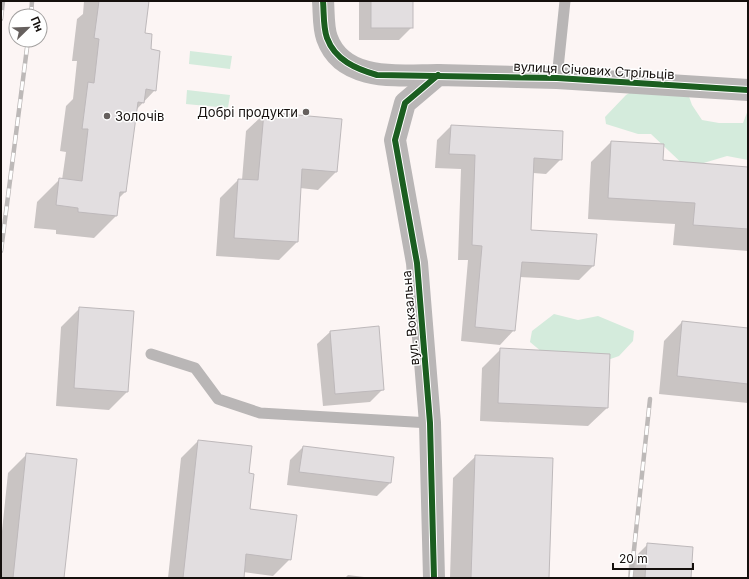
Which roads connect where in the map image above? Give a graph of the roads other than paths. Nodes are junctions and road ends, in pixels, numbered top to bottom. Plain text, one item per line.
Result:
1 (322, 1) edge
2 (565, 1) edge
3 (438, 75) junction
4 (557, 78) junction
5 (748, 90) edge
6 (151, 354) dead end
7 (430, 423) junction
8 (434, 578) edge

1 - 3 street, вулиця Січових Стрільців
2 - 4 lane
3 - 4 street, вулиця Січових Стрільців
3 - 7 street, вул. Вокзальна
4 - 5 street, вулиця Січових Стрільців
6 - 7 lane
7 - 8 street, вул. Вокзальна

